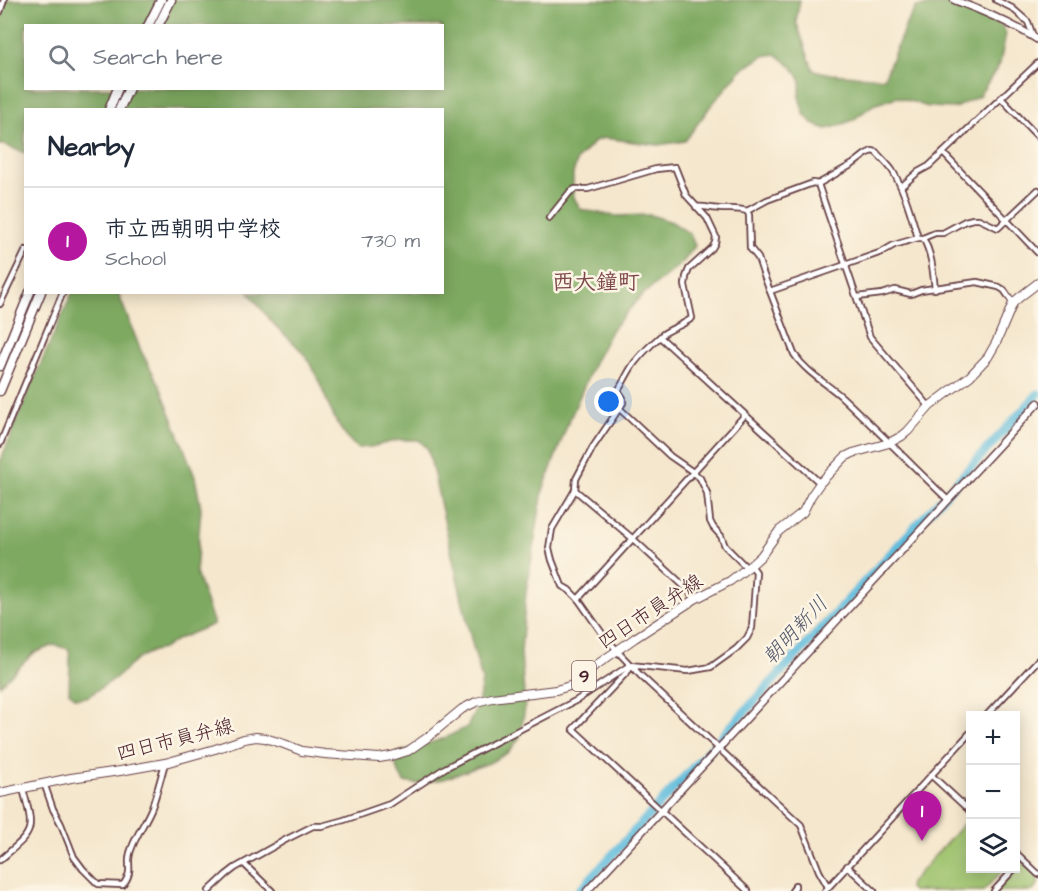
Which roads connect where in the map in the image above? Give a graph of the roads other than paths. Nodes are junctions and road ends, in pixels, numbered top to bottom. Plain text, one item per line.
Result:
1 (4, 0) edge
2 (161, 0) edge
3 (171, 0) edge
4 (954, 0) edge
5 (996, 0) edge
6 (1003, 1) edge
7 (0, 12) edge
8 (149, 24) edge
9 (159, 24) edge
10 (1036, 39) edge
11 (1038, 63) edge
12 (117, 90) edge
13 (128, 90) edge
14 (1001, 98) junction
15 (110, 108) edge
16 (120, 108) edge
17 (1038, 137) edge
18 (943, 153) junction
19 (818, 184) junction
20 (902, 186) junction
21 (1038, 190) edge
22 (698, 208) junction
23 (747, 211) junction
24 (549, 218) dead end
25 (1006, 220) junction
26 (920, 238) junction
27 (1038, 253) edge
28 (24, 254) edge
29 (845, 265) junction
30 (1038, 283) edge
31 (935, 289) junction
32 (770, 291) junction
33 (29, 294) edge
34 (40, 294) edge
35 (62, 294) edge
36 (857, 297) junction
37 (1013, 303) junction
38 (0, 304) edge
39 (660, 337) junction
40 (0, 366) edge
41 (0, 391) edge
42 (1038, 403) edge
43 (930, 406) junction
44 (620, 409) junction
45 (745, 415) junction
46 (889, 443) junction
47 (0, 444) edge
48 (693, 472) junction
49 (820, 483) junction
50 (575, 490) junction
51 (945, 497) junction
52 (632, 538) junction
53 (749, 566) junction
54 (578, 599) junction
55 (695, 600) junction
56 (635, 638) junction
57 (619, 653) dead end
58 (1038, 660) edge
59 (630, 665) junction
60 (991, 711) edge
61 (966, 737) edge
62 (716, 745) junction
63 (165, 763) junction
64 (931, 775) junction
65 (44, 783) junction
66 (23, 789) junction
67 (0, 793) edge
68 (659, 807) junction
69 (966, 807) edge
70 (1020, 857) edge
71 (0, 860) edge
72 (1023, 860) junction
73 (1020, 863) edge
74 (244, 864) junction
75 (847, 866) junction
76 (1010, 873) edge
77 (1038, 874) edge
78 (120, 885) junction
79 (795, 885) dead end
80 (826, 889) edge
81 (117, 891) edge
82 (209, 891) edge
83 (272, 891) edge
84 (587, 891) edge
85 (748, 891) edge
86 (792, 891) edge
87 (874, 891) edge
88 (994, 891) edge

1 - 7 street
2 - 8 highway
3 - 9 highway
4 - 10 street
5 - 6 street
6 - 10 street
11 - 14 street
12 - 15 highway
13 - 16 highway
14 - 17 street
14 - 18 street
18 - 20 street
18 - 25 street
19 - 20 street
19 - 23 street
19 - 29 street
20 - 26 street
21 - 25 street
22 - 23 street
22 - 24 street
22 - 39 street
23 - 32 street
25 - 26 street
25 - 27 street
26 - 29 street
26 - 31 street
28 - 38 street
29 - 32 street
29 - 36 street
30 - 37 main road, 四日市員弁線 / 9
31 - 36 street
31 - 37 street
32 - 46 street
33 - 40 highway
34 - 41 highway
35 - 47 street
36 - 43 street
37 - 43 main road, 四日市員弁線 / 9
39 - 44 street
39 - 45 street
42 - 51 street
43 - 46 main road, 四日市員弁線 / 9
44 - 48 street
44 - 50 street
45 - 48 street
45 - 49 street
46 - 49 main road, 四日市員弁線 / 9
46 - 51 street
48 - 52 street
48 - 53 street
49 - 53 main road, 四日市員弁線 / 9
50 - 52 street
50 - 54 street
51 - 62 street
52 - 54 street
52 - 55 street
53 - 55 main road, 四日市員弁線 / 9
53 - 59 street
54 - 56 street
55 - 56 main road, 四日市員弁線 / 9
56 - 63 main road, 四日市員弁線 / 9
57 - 59 street
58 - 60 street
59 - 62 street
59 - 68 street
59 - 74 street
61 - 64 street
62 - 68 street
62 - 80 street
63 - 65 main road, 四日市員弁線 / 9
63 - 78 street
64 - 69 street
64 - 75 street
65 - 66 main road, 四日市員弁線 / 9
65 - 78 street
66 - 67 main road, 四日市員弁線 / 9
66 - 71 street
68 - 84 street
68 - 85 street
70 - 72 street
72 - 73 street
72 - 77 street
74 - 82 street
74 - 83 street
75 - 80 street
75 - 87 street
76 - 88 street
78 - 81 street
79 - 86 street

